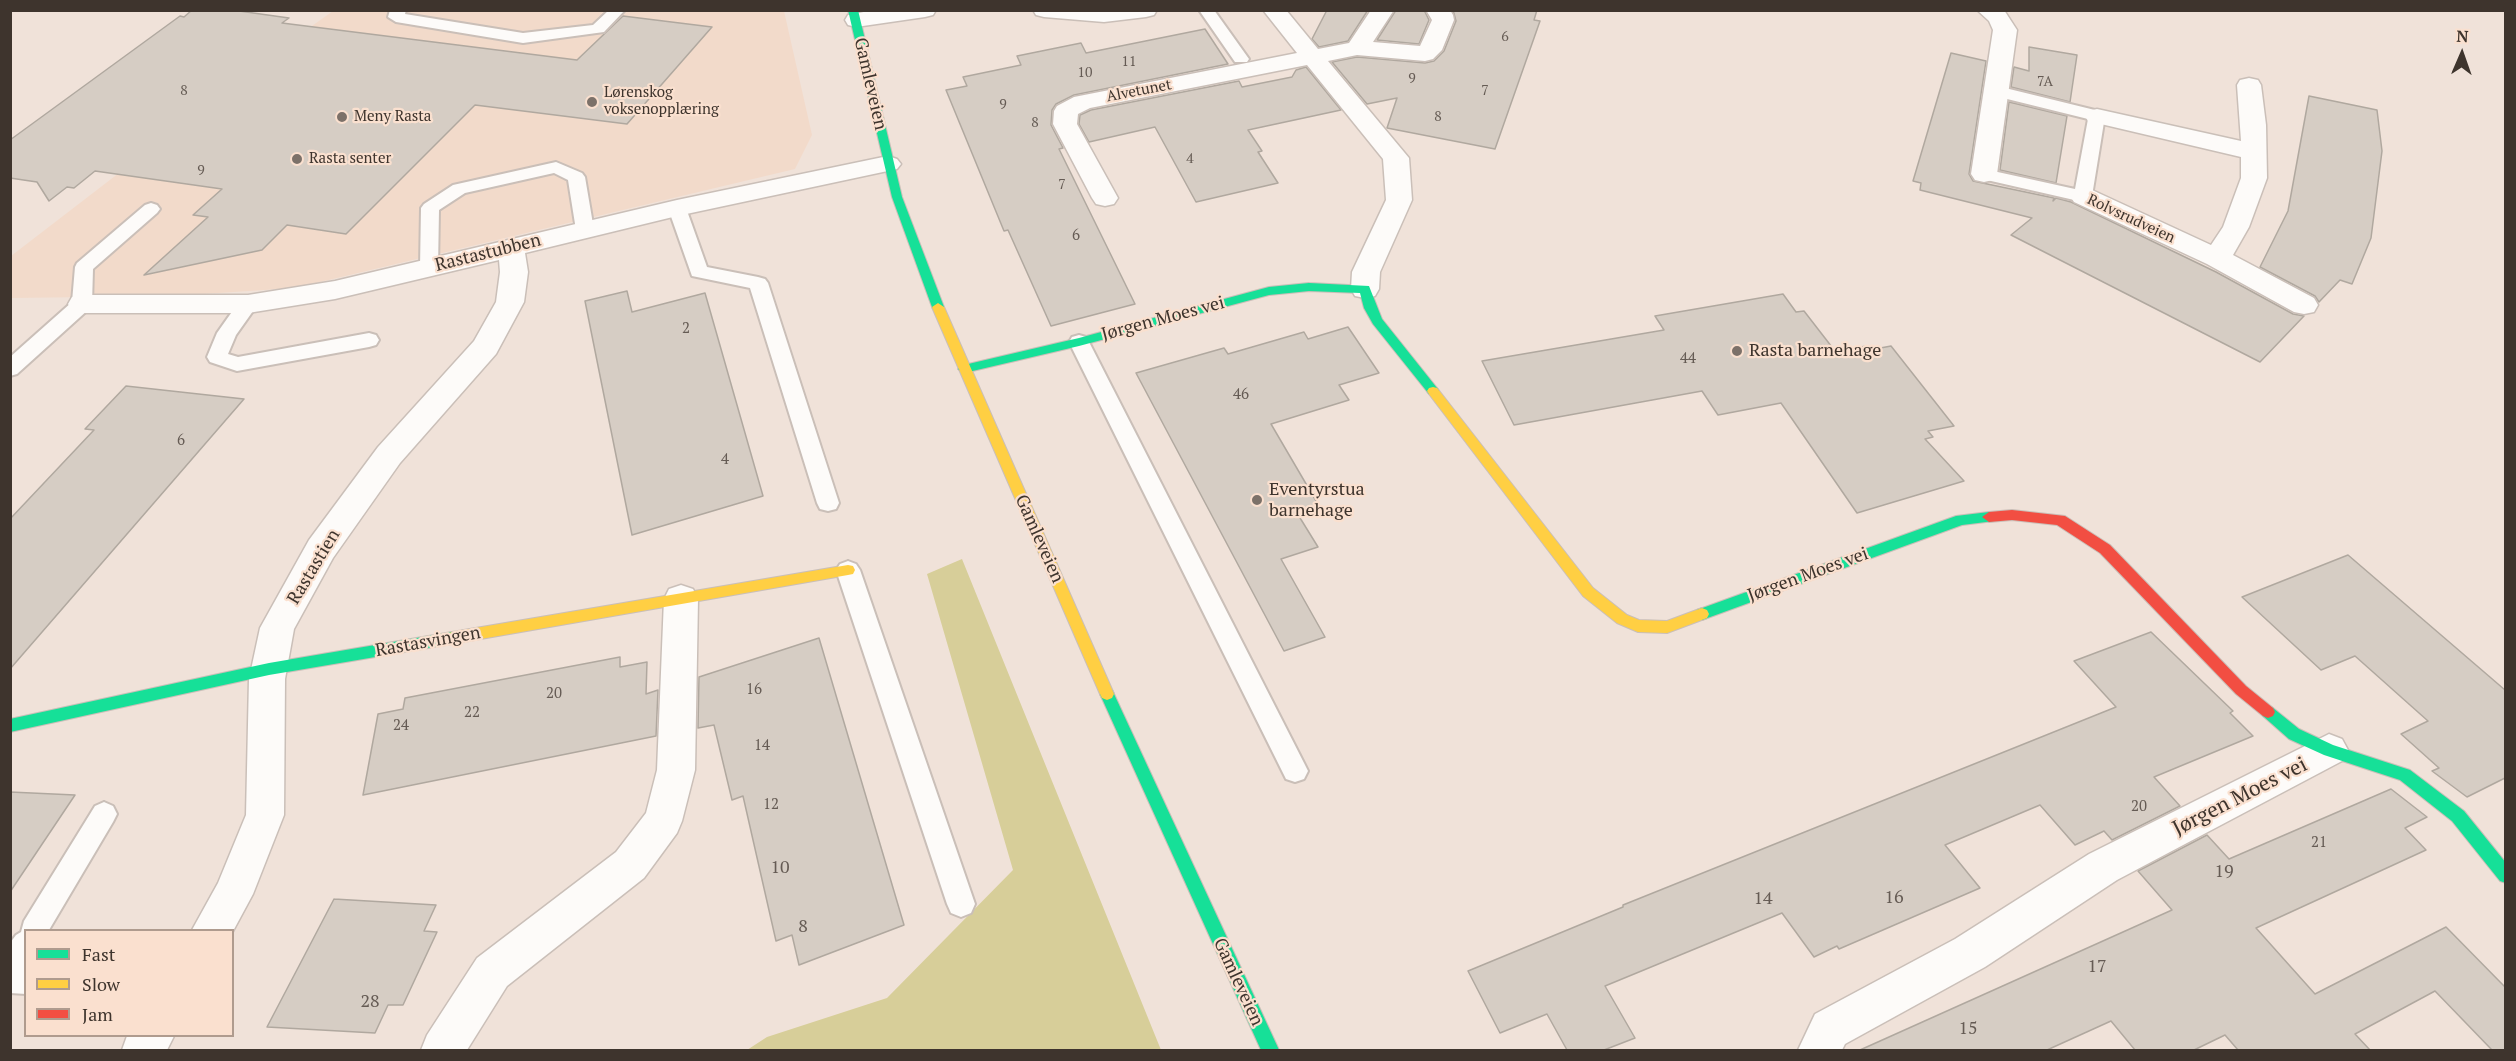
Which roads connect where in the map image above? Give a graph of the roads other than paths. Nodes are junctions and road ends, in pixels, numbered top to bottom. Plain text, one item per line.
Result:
1 (398, 10) edge
2 (618, 10) edge
3 (924, 10) edge
4 (1044, 10) edge
5 (1146, 10) edge
6 (1206, 10) edge
7 (1274, 10) edge
8 (1383, 10) edge
9 (1437, 10) edge
10 (1988, 10) edge
11 (854, 15) edge
12 (1357, 48) junction
13 (1310, 57) junction
14 (1240, 59) dead end
15 (2249, 85) dead end
16 (1997, 91) junction
17 (2097, 116) junction
18 (2254, 152) junction
19 (888, 164) junction
20 (1983, 174) joint
21 (2084, 196) junction
22 (1105, 198) dead end
23 (677, 208) junction
24 (151, 209) dead end
25 (585, 230) junction
26 (511, 247) junction
27 (2217, 258) junction
28 (429, 268) junction
29 (1365, 289) junction
30 (82, 304) junction
31 (249, 304) junction
32 (2304, 305) dead end
33 (369, 340) dead end
34 (1079, 342) junction
35 (10, 369) edge
36 (964, 369) junction
37 (828, 503) dead end
38 (848, 570) joint
39 (681, 599) junction
40 (269, 669) junction
41 (10, 726) edge
42 (2329, 750) junction
43 (1295, 771) dead end
44 (104, 814) dead end
45 (2505, 876) edge
46 (961, 904) dead end
47 (35, 929) edge
48 (213, 929) edge
49 (24, 947) edge
50 (10, 969) edge
51 (151, 1037) edge
52 (143, 1050) edge
53 (442, 1050) edge
54 (1270, 1050) edge
55 (1819, 1050) edge

1 - 2 lane
3 - 11 street
4 - 5 street
6 - 14 lane
7 - 13 street
8 - 12 street
9 - 12 street
10 - 16 street, Rolvsrudveien
11 - 19 street, Gamleveien
12 - 13 street
13 - 22 street, Alvetunet
13 - 29 street
15 - 18 street
16 - 17 lane
16 - 20 street, Rolvsrudveien
17 - 18 street
17 - 21 lane
18 - 27 street
19 - 23 street, Rastastubben
19 - 36 street, Gamleveien
20 - 21 lane, Rolvsrudveien
21 - 27 street, Rolvsrudveien
23 - 25 street, Rastastubben
23 - 37 lane
24 - 30 lane
25 - 26 street, Rastastubben
25 - 28 lane
26 - 28 street, Rastastubben
26 - 40 street, Rastastien
27 - 32 street, Rolvsrudveien
28 - 31 street, Rastastubben
29 - 34 street, Jørgen Moes vei
29 - 42 street, Jørgen Moes vei
30 - 31 street, Rastastubben
30 - 35 lane
31 - 33 lane
34 - 36 street, Jørgen Moes vei
34 - 43 lane
36 - 54 street, Gamleveien
38 - 39 street, Rastasvingen
38 - 46 lane
39 - 40 street, Rastasvingen
39 - 53 street
40 - 41 street, Rastasvingen
40 - 48 street, Rastastien
42 - 45 street, Jørgen Moes vei
42 - 55 street, Jørgen Moes vei
44 - 47 lane
49 - 50 lane
51 - 52 street

